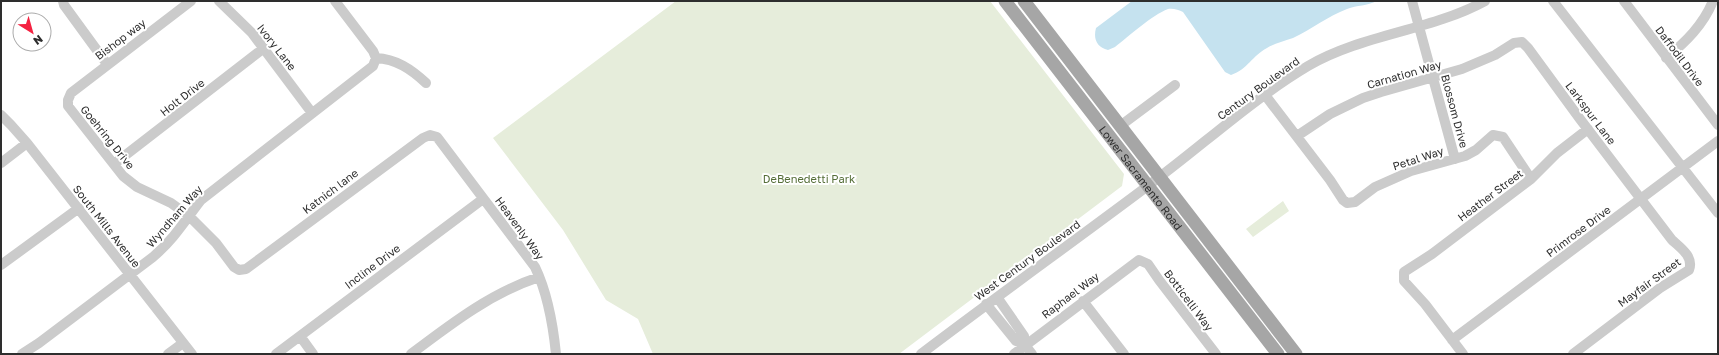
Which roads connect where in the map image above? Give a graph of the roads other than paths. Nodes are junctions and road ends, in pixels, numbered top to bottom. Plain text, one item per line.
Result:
1 (64, 1) edge
2 (191, 1) edge
3 (219, 1) edge
4 (1005, 1) edge
5 (1024, 1) edge
6 (1412, 1) edge
7 (1485, 1) edge
8 (1553, 1) edge
9 (1624, 1) edge
10 (338, 2) edge
11 (1714, 6) edge
12 (1420, 27) junction
13 (1522, 42) joint
14 (264, 48) junction
15 (376, 58) junction
16 (1666, 58) junction
17 (107, 64) junction
18 (1434, 77) junction
19 (426, 83) dead end
20 (1175, 85) dead end
21 (1265, 95) junction
22 (68, 100) joint
23 (312, 113) junction
24 (1, 115) edge
25 (1718, 125) edge
26 (1120, 126) junction
27 (1588, 130) junction
28 (430, 135) joint
29 (1296, 136) junction
30 (1718, 141) edge
31 (27, 143) junction
32 (1455, 159) junction
33 (1, 163) edge
34 (114, 164) junction
35 (1683, 168) junction
36 (1160, 177) junction
37 (1531, 179) junction
38 (1148, 185) junction
39 (484, 199) junction
40 (1641, 199) junction
41 (79, 208) junction
42 (1718, 214) edge
43 (189, 216) junction
44 (1144, 261) joint
45 (2, 263) edge
46 (246, 269) joint
47 (130, 275) junction
48 (539, 277) junction
49 (996, 297) junction
50 (1083, 301) junction
51 (986, 304) junction
52 (300, 336) junction
53 (1452, 340) junction
54 (183, 343) junction
55 (1025, 345) junction
56 (22, 354) edge
57 (168, 354) edge
58 (192, 354) edge
59 (276, 354) edge
60 (313, 354) edge
61 (411, 354) edge
62 (556, 354) edge
63 (920, 354) edge
64 (1014, 354) edge
65 (1032, 354) edge
66 (1124, 354) edge
67 (1216, 354) edge
68 (1278, 354) edge
69 (1296, 354) edge
70 (1463, 354) edge
71 (1573, 354) edge

1 - 17 street
2 - 17 street, Bishop way
3 - 14 street, Ivory Lane
4 - 38 main road, Lower Sacramento Road
5 - 26 main road, Lower Sacramento Road
6 - 12 street, Blossom Drive
7 - 12 street, Century Boulevard
8 - 35 street
9 - 16 street, Daffodil Drive
10 - 15 street
11 - 16 street
12 - 18 street, Blossom Drive
12 - 21 street, Century Boulevard
13 - 18 street, Carnation Way
13 - 27 street, Larkspur Lane
14 - 23 street, Ivory Lane
14 - 34 street, Holt Drive
15 - 19 street
15 - 23 street, Wyndham Way
16 - 25 street, Daffodil Drive
17 - 22 street, Bishop way
18 - 29 street, Carnation Way
18 - 32 street, Blossom Drive
20 - 26 street
21 - 29 street
21 - 36 street, Century Boulevard
22 - 34 street, Goehring Drive
23 - 43 street, Wyndham Way
24 - 31 street, South Mills Avenue
26 - 36 main road, Lower Sacramento Road
27 - 37 street, Heather Street
27 - 40 street, Larkspur Lane
28 - 39 street, Heavenly Way
28 - 46 street, Katnich lane
29 - 32 street, Petal Way
30 - 35 street, Primrose Drive
31 - 33 street
31 - 41 street, South Mills Avenue
32 - 37 street, Petal Way
34 - 43 street, Goehring Drive
35 - 40 street, Primrose Drive
35 - 42 street
36 - 38 street, Century Boulevard
36 - 69 main road, Lower Sacramento Road
37 - 53 street, Heather Street
38 - 49 street, West Century Boulevard
38 - 68 main road, Lower Sacramento Road
39 - 48 street, Heavenly Way
39 - 52 street, Incline Drive
40 - 53 street, Primrose Drive
40 - 71 street, Mayfair Street
41 - 45 street
41 - 47 street, South Mills Avenue
43 - 46 street, Goehring Drive
43 - 47 street, Wyndham Way
44 - 50 street, Raphael Way
44 - 67 street, Botticelli Way
47 - 54 street, South Mills Avenue
47 - 56 street, Wyndham Way
48 - 61 street
48 - 62 street, Heavenly Way
49 - 51 street, West Century Boulevard
49 - 55 street
50 - 55 street, Raphael Way
50 - 66 street
51 - 55 street
51 - 63 street, West Century Boulevard
52 - 59 street, Incline Drive
52 - 60 street
53 - 70 street
54 - 57 street
54 - 58 street, South Mills Avenue
55 - 64 street, Raphael Way
55 - 65 street

